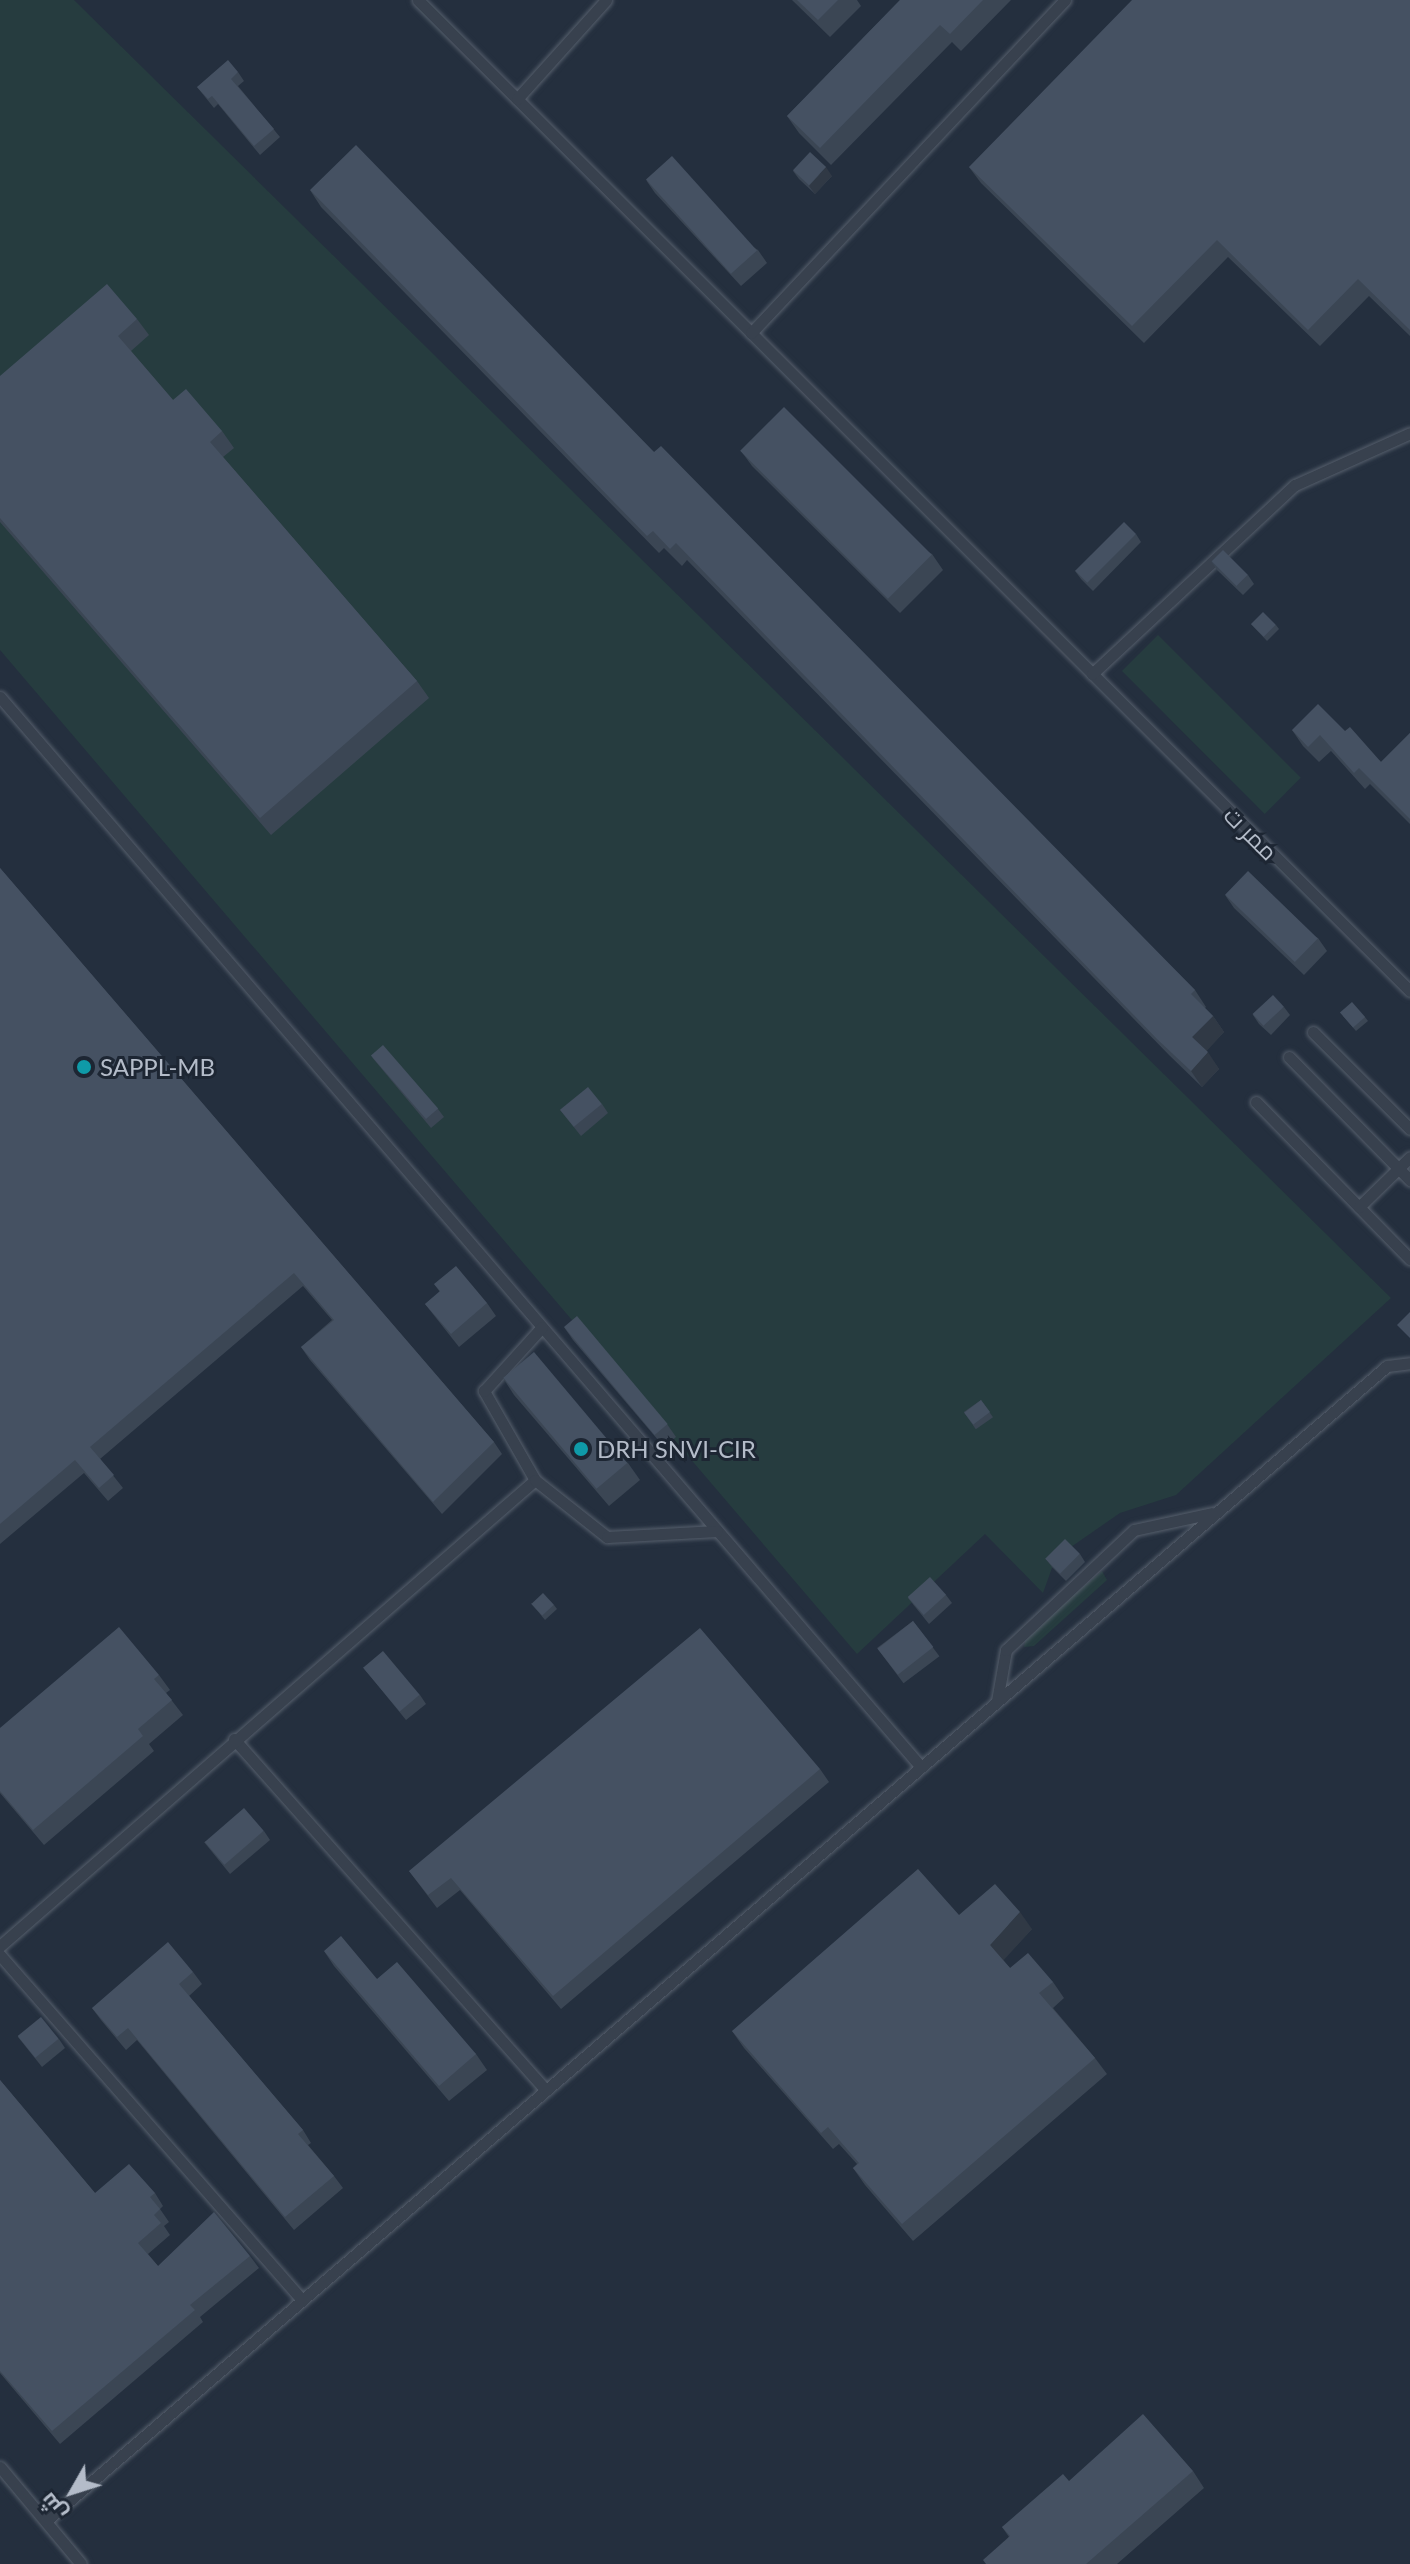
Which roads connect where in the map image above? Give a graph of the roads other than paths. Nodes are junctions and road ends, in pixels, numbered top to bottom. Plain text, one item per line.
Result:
1 (418, 0) edge
2 (606, 0) edge
3 (1065, 0) edge
4 (517, 99) junction
5 (751, 333) junction
6 (1410, 433) edge
7 (1092, 674) junction
8 (0, 697) edge
9 (1410, 991) edge
10 (1313, 1032) dead end
11 (1289, 1057) dead end
12 (1256, 1102) dead end
13 (1410, 1129) edge
14 (1410, 1157) edge
15 (1399, 1168) junction
16 (1410, 1180) edge
17 (1359, 1207) junction
18 (1410, 1259) edge
19 (542, 1327) junction
20 (1410, 1363) edge
21 (535, 1480) junction
22 (1216, 1512) junction
23 (717, 1531) junction
24 (997, 1701) junction
25 (234, 1739) junction
26 (921, 1767) junction
27 (0, 1946) edge
28 (0, 1955) edge
29 (546, 2090) junction
30 (302, 2300) junction
31 (0, 2467) edge
32 (46, 2521) junction
33 (81, 2564) edge

1 - 4 lane, ممر ت
2 - 4 lane
3 - 5 lane
4 - 5 lane, ممر ت
5 - 7 lane, ممر ت
6 - 7 lane
7 - 9 lane, ممر ت
8 - 19 lane
10 - 13 lane
11 - 15 lane
12 - 17 lane
14 - 15 lane
15 - 16 lane
15 - 17 lane
17 - 18 lane
19 - 21 lane
19 - 23 lane
20 - 22 lane
21 - 23 lane
21 - 25 lane
22 - 24 lane
22 - 24 lane
23 - 26 lane
24 - 26 lane
25 - 27 lane
25 - 29 lane
26 - 29 lane
28 - 30 lane
29 - 30 lane
30 - 32 lane
31 - 32 lane
32 - 33 lane

